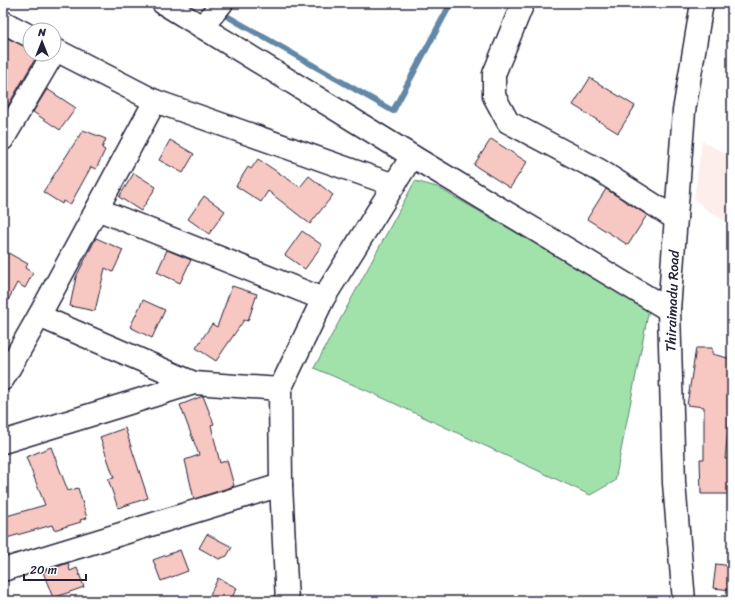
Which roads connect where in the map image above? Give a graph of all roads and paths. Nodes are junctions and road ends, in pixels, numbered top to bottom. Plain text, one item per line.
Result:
1 (163, 3) edge
2 (523, 3) edge
3 (702, 3) edge
4 (213, 15) edge
5 (3, 22) edge
6 (22, 32) edge
7 (62, 55) edge
8 (48, 62) edge
9 (155, 102) junction
10 (3, 139) edge
11 (412, 156) junction
12 (394, 185) junction
13 (97, 209) junction
14 (676, 219) junction
15 (323, 299) junction
16 (669, 310) junction
17 (39, 316) junction
18 (3, 379) edge
19 (194, 383) junction
20 (280, 389) junction
21 (3, 442) edge
22 (281, 485) junction
23 (3, 570) edge
24 (287, 601) edge
25 (684, 601) edge

1 - 4 street
2 - 14 street
3 - 14 street, Thiraimadu Road
4 - 11 street
5 - 6 street
7 - 9 street
8 - 10 street
9 - 12 street
9 - 13 street
11 - 12 street
11 - 16 street
12 - 15 street
13 - 15 street
13 - 17 street
14 - 16 street, Thiraimadu Road
15 - 20 street
16 - 25 street, Thiraimadu Road
17 - 18 street
17 - 19 street
19 - 20 street
19 - 21 street
20 - 22 street
22 - 23 street
22 - 24 street

